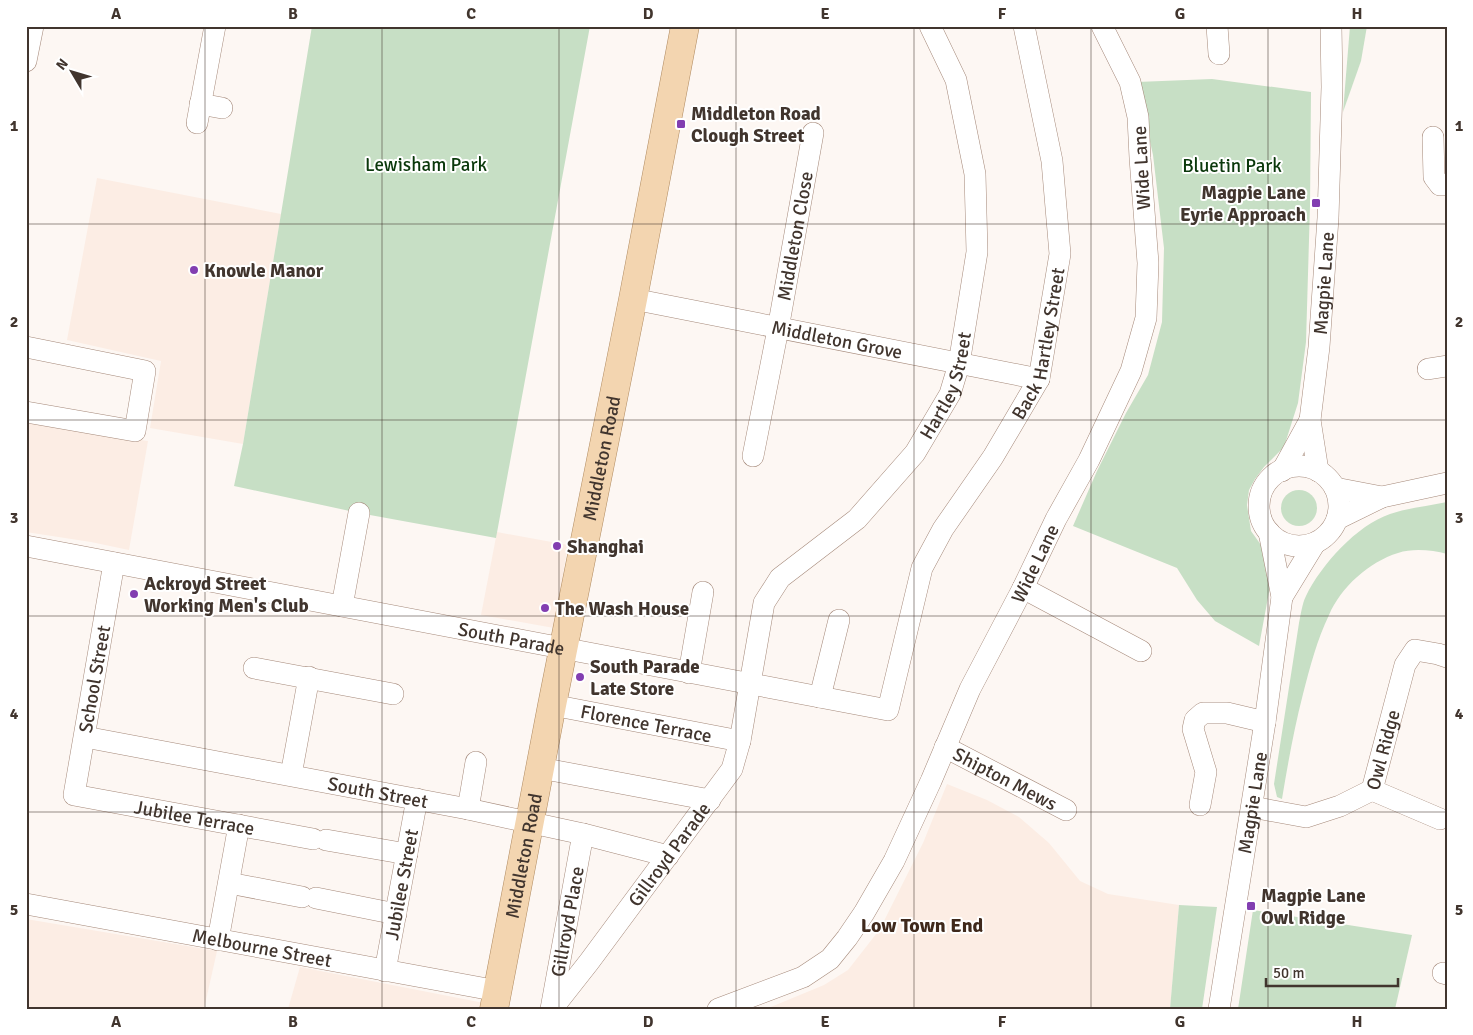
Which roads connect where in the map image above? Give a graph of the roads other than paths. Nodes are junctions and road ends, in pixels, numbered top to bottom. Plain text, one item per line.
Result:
1 (33, 26) edge
2 (215, 26) edge
3 (685, 26) edge
4 (930, 26) edge
5 (1024, 26) edge
6 (1102, 26) edge
7 (1217, 26) edge
8 (1331, 26) edge
9 (1219, 54) dead end
10 (26, 61) edge
11 (222, 108) dead end
12 (813, 133) dead end
13 (1433, 138) dead end
14 (1447, 185) edge
15 (633, 299) junction
16 (778, 329) junction
17 (26, 347) edge
18 (959, 364) junction
19 (1039, 379) junction
20 (26, 412) edge
21 (1310, 420) junction
22 (753, 456) dead end
23 (1282, 471) junction
24 (1318, 471) junction
25 (1447, 483) edge
26 (1335, 488) junction
27 (1382, 498) junction
28 (359, 512) dead end
29 (1337, 519) junction
30 (1270, 532) junction
31 (1315, 543) junction
32 (26, 546) edge
33 (114, 562) junction
34 (1023, 588) junction
35 (703, 592) dead end
36 (1282, 596) junction
37 (342, 606) junction
38 (839, 620) dead end
39 (564, 649) junction
40 (1141, 651) dead end
41 (1447, 657) edge
42 (254, 668) dead end
43 (689, 672) junction
44 (309, 677) junction
45 (751, 684) junction
46 (393, 694) dead end
47 (820, 698) junction
48 (552, 705) junction
49 (888, 710) joint
50 (1265, 722) junction
51 (85, 737) junction
52 (740, 741) junction
53 (945, 747) junction
54 (476, 762) dead end
55 (540, 768) junction
56 (291, 775) junction
57 (1372, 790) junction
58 (74, 795) joint
59 (418, 799) junction
60 (710, 800) junction
61 (1200, 805) dead end
62 (1252, 807) junction
63 (468, 808) junction
64 (1066, 810) dead end
65 (1440, 819) dead end
66 (531, 822) junction
67 (239, 825) junction
68 (583, 834) junction
69 (407, 854) junction
70 (668, 856) junction
71 (228, 883) junction
72 (26, 904) edge
73 (396, 914) junction
74 (218, 940) junction
75 (385, 971) junction
76 (496, 1000) edge
77 (551, 1009) edge
78 (718, 1009) edge
79 (1219, 1009) edge

1 - 10 street
2 - 11 street
3 - 15 main road, Middleton Road
4 - 18 street, Hartley Street
5 - 19 street, Back Hartley Street
6 - 34 street, Wide Lane
7 - 9 street
8 - 21 street, Magpie Lane
12 - 16 street, Middleton Close
13 - 14 street
15 - 16 street, Middleton Grove
15 - 39 main road, Middleton Road
16 - 18 street, Middleton Grove
16 - 22 street, Middleton Close
17 - 20 street
18 - 19 street, Middleton Grove
18 - 45 street, Hartley Street
19 - 49 street, Back Hartley Street
21 - 23 street, Magpie Lane
21 - 24 street, Magpie Lane
23 - 24 street
23 - 30 street
24 - 26 street
25 - 27 street
26 - 27 street
26 - 29 street
27 - 29 street
28 - 37 street
29 - 31 street
30 - 31 street
30 - 36 street, Magpie Lane
31 - 36 street, Magpie Lane
32 - 33 street, South Parade
33 - 37 street, South Parade
33 - 51 street, School Street
34 - 40 street
34 - 53 street, Wide Lane
35 - 43 street
36 - 50 street, Magpie Lane
37 - 39 street, South Parade
38 - 47 street
39 - 43 street, South Parade
39 - 48 main road, Middleton Road
41 - 57 street, Owl Ridge
42 - 44 street
43 - 45 street, South Parade
44 - 46 street
44 - 56 street
45 - 47 street, South Parade
45 - 52 street, Gillroyd Parade
47 - 49 street, South Parade
48 - 52 street, Florence Terrace
48 - 55 main road, Middleton Road
50 - 61 street
50 - 62 street, Magpie Lane
51 - 56 street, South Street
51 - 58 street, School Street
52 - 60 street, Gillroyd Parade
53 - 64 street, Shipton Mews
53 - 78 street, Wide Lane
54 - 63 street
55 - 60 street
55 - 66 main road, Middleton Road
56 - 59 street, South Street
57 - 62 street, Owl Ridge
57 - 65 street
58 - 67 street, Jubilee Terrace
59 - 63 street, South Street
59 - 69 street, Jubilee Street
60 - 70 street, Gillroyd Parade
62 - 79 street, Magpie Lane
63 - 66 street, South Street
66 - 68 street, South Street
66 - 76 main road, Middleton Road
67 - 69 street, Jubilee Terrace
67 - 71 street
68 - 70 street, South Street
68 - 77 street, Gillroyd Place
69 - 73 street, Jubilee Street
70 - 77 street, Gillroyd Parade
71 - 73 street
71 - 74 street
72 - 74 street, Melbourne Street
73 - 75 street, Jubilee Street
74 - 75 street, Melbourne Street
75 - 76 street, Melbourne Street

